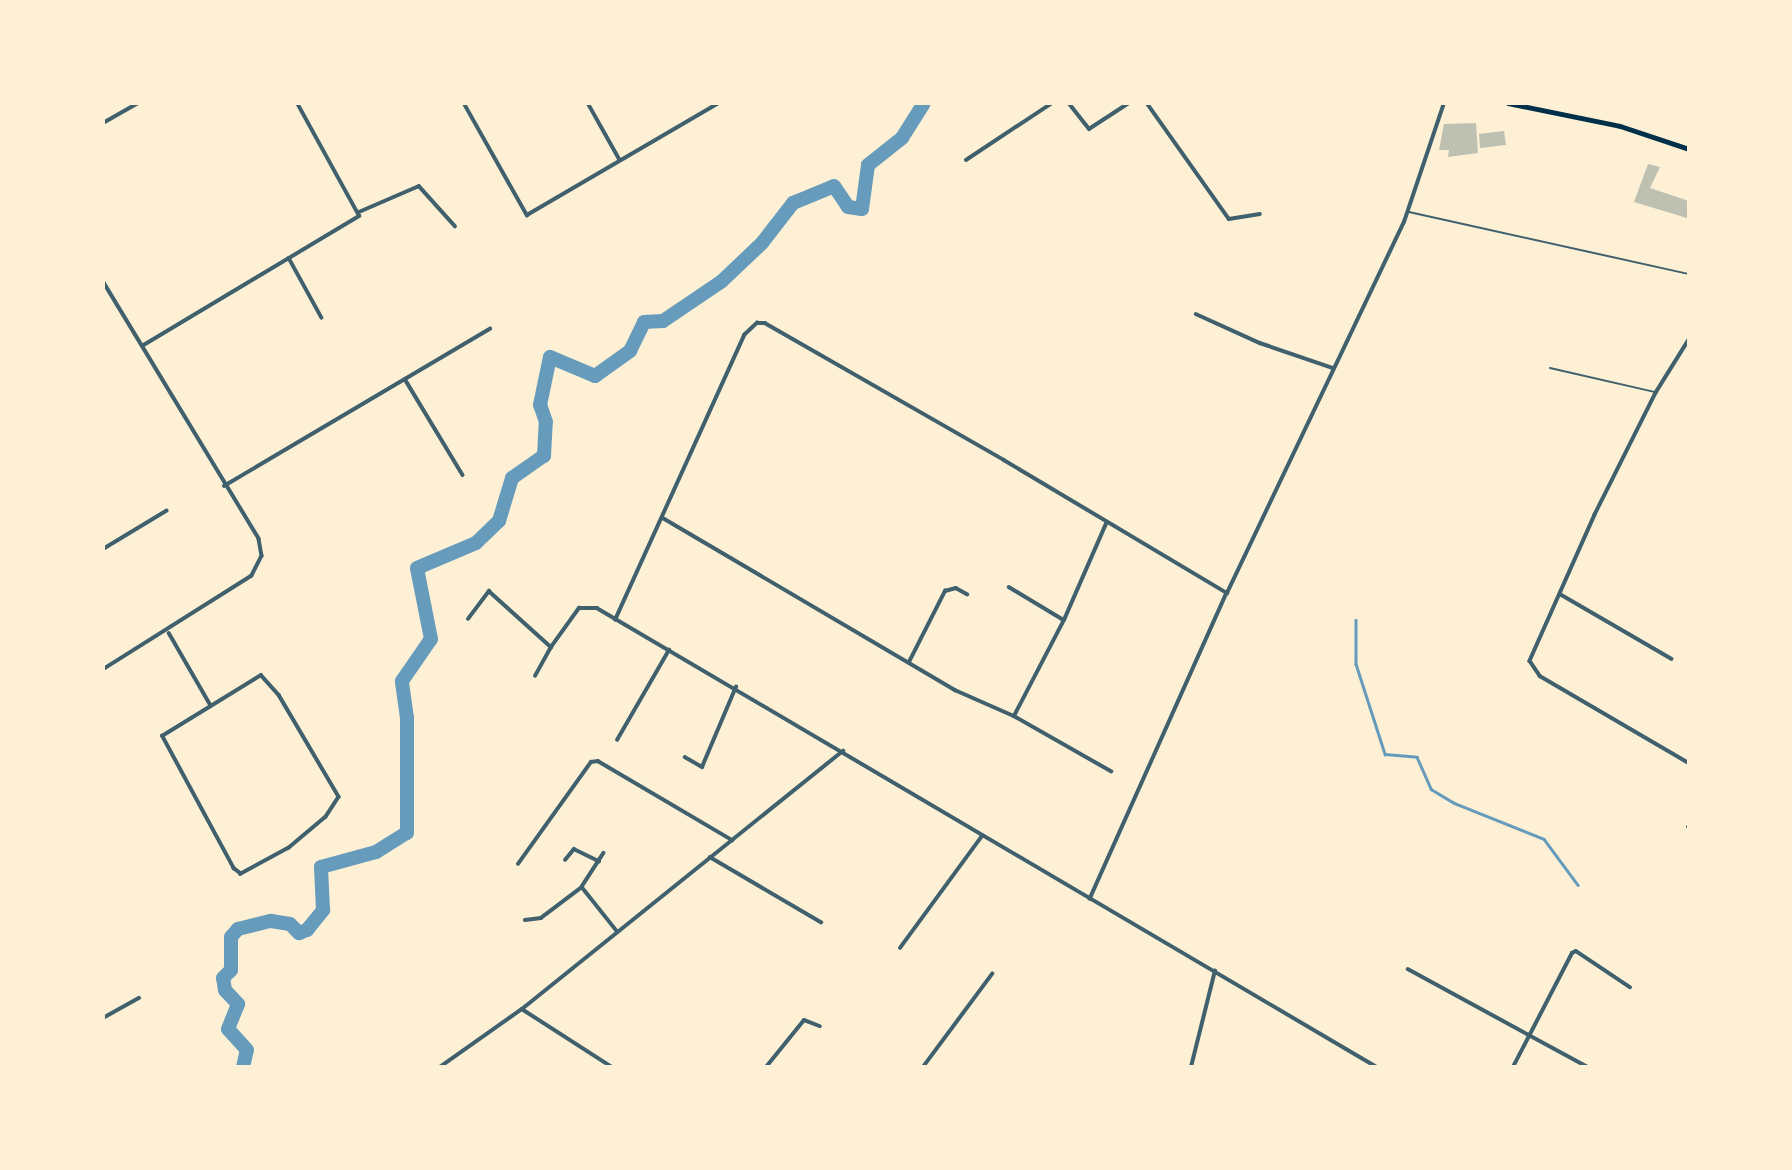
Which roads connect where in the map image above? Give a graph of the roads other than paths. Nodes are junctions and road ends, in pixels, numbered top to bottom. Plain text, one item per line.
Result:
1 (138, 103) edge
2 (297, 103) edge
3 (464, 103) edge
4 (588, 103) edge
5 (719, 103) edge
6 (1052, 103) edge
7 (1069, 103) edge
8 (1129, 103) edge
9 (1147, 103) edge
10 (1444, 103) edge
11 (1508, 103) edge
12 (709, 106) edge
13 (103, 123) edge
14 (1689, 149) edge
15 (620, 160) junction
16 (966, 160) dead end
17 (1408, 212) junction
18 (359, 214) junction
19 (1260, 214) dead end
20 (455, 226) dead end
21 (289, 258) junction
22 (1689, 274) edge
23 (103, 281) edge
24 (1196, 314) dead end
25 (322, 318) dead end
26 (490, 329) dead end
27 (1689, 340) edge
28 (142, 346) junction
29 (1333, 368) junction
30 (1550, 368) dead end
31 (405, 379) junction
32 (1656, 393) junction
33 (463, 475) dead end
34 (224, 486) junction
35 (166, 511) dead end
36 (663, 519) junction
37 (1106, 524) junction
38 (103, 549) edge
39 (1009, 587) dead end
40 (1227, 593) junction
41 (967, 594) dead end
42 (1559, 594) junction
43 (468, 619) dead end
44 (615, 620) junction
45 (1064, 620) junction
46 (169, 632) junction
47 (551, 647) junction
48 (669, 650) junction
49 (1671, 659) dead end
50 (909, 662) junction
51 (103, 670) edge
52 (535, 676) dead end
53 (736, 687) junction
54 (210, 704) junction
55 (1014, 716) junction
56 (617, 740) dead end
57 (843, 751) junction
58 (685, 757) dead end
59 (1689, 763) edge
60 (1111, 771) dead end
61 (982, 836) junction
62 (732, 840) junction
63 (604, 853) dead end
64 (710, 857) junction
65 (565, 860) dead end
66 (600, 861) junction
67 (519, 864) dead end
68 (582, 887) junction
69 (1090, 899) junction
70 (526, 920) dead end
71 (821, 922) dead end
72 (617, 931) junction
73 (900, 947) dead end
74 (1408, 969) dead end
75 (1214, 971) junction
76 (992, 974) dead end
77 (1630, 987) dead end
78 (139, 998) dead end
79 (522, 1009) junction
80 (103, 1018) edge
81 (820, 1026) dead end
82 (1528, 1033) junction
83 (440, 1067) edge
84 (611, 1067) edge
85 (766, 1067) edge
86 (923, 1067) edge
87 (1191, 1067) edge
88 (1377, 1067) edge
89 (1513, 1067) edge
90 (1588, 1067) edge

1 - 13 street
2 - 18 street
3 - 15 street
4 - 15 street
5 - 12 street
6 - 16 street
7 - 8 street
9 - 19 street
10 - 17 street
11 - 14 highway
12 - 15 street
17 - 22 lane
17 - 29 street
18 - 20 street
18 - 21 street
21 - 25 street
21 - 28 street
23 - 28 street
24 - 29 street
26 - 31 street
27 - 32 street
28 - 34 street
29 - 40 street
30 - 32 lane
31 - 33 street
31 - 34 street
32 - 42 street
34 - 46 street
35 - 38 street
36 - 37 street
36 - 44 street
36 - 50 street
37 - 40 street
37 - 45 street
39 - 45 street
40 - 69 street
41 - 50 street
42 - 49 street
42 - 59 street
43 - 47 street
44 - 47 street
44 - 48 street
45 - 55 street
46 - 51 street
46 - 54 street
47 - 52 street
48 - 53 street
48 - 56 street
50 - 55 street
53 - 57 street
53 - 58 street
54 - 54 street
55 - 60 street
57 - 61 street
57 - 62 street
61 - 69 street
61 - 73 street
62 - 64 street
62 - 67 street
63 - 66 street
64 - 71 street
64 - 72 street
65 - 66 street
66 - 68 street
68 - 70 street
68 - 72 street
69 - 75 street
72 - 79 street
74 - 82 street
75 - 87 street
75 - 88 street
76 - 86 street
77 - 82 street
78 - 80 street
79 - 83 street
79 - 84 street
81 - 85 street
82 - 89 street
82 - 90 street

